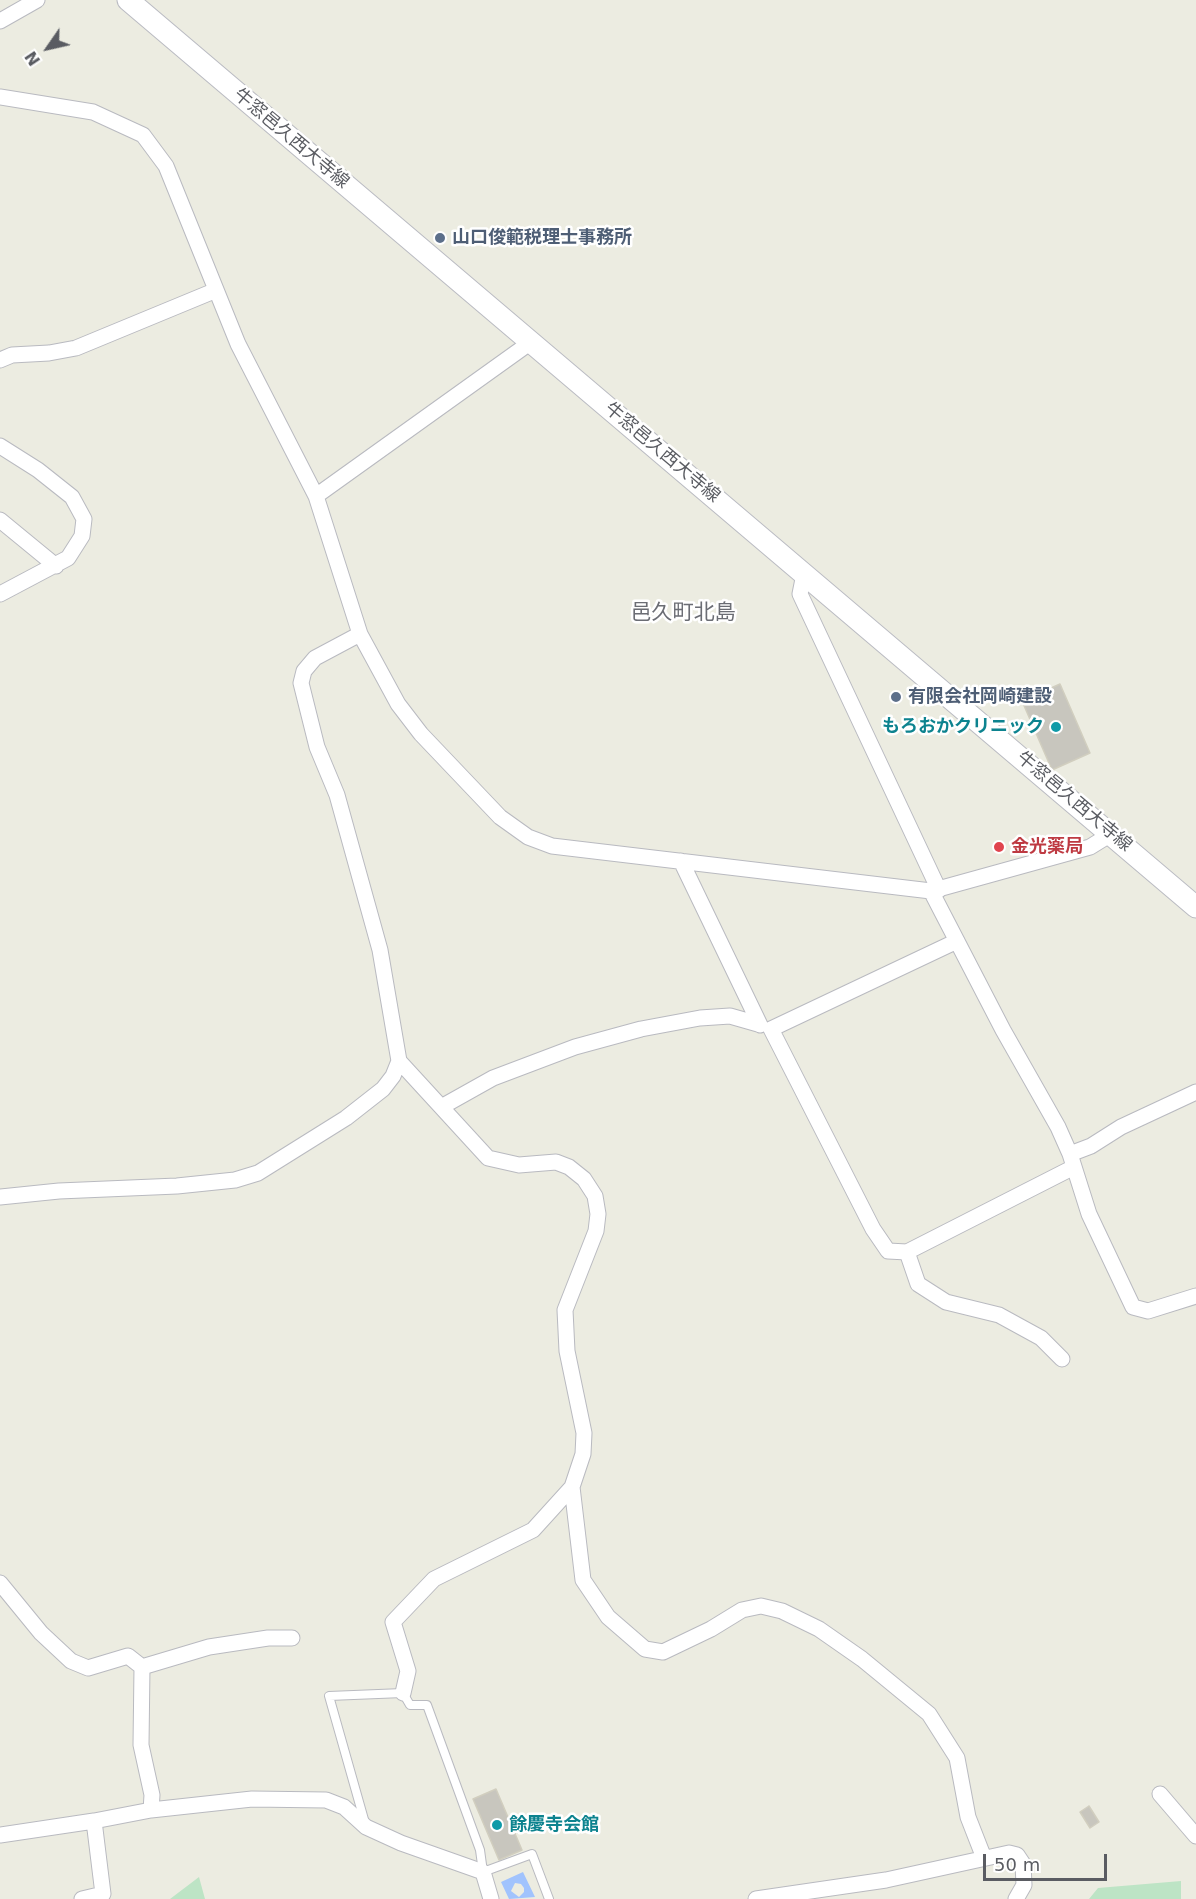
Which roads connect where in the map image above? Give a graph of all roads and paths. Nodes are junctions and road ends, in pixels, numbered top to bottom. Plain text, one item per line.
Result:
1 (37, 0) edge
2 (128, 0) edge
3 (0, 21) edge
4 (0, 97) edge
5 (214, 291) junction
6 (531, 342) junction
7 (0, 360) edge
8 (0, 446) edge
9 (316, 496) junction
10 (0, 520) edge
11 (56, 566) junction
12 (804, 574) junction
13 (0, 594) edge
14 (360, 634) junction
15 (1111, 834) junction
16 (681, 861) junction
17 (935, 891) junction
18 (1196, 907) edge
19 (957, 941) junction
20 (765, 1027) junction
21 (399, 1061) junction
22 (1196, 1092) edge
23 (443, 1106) junction
24 (1071, 1161) junction
25 (0, 1197) edge
26 (907, 1252) junction
27 (1196, 1296) edge
28 (1062, 1359) dead end
29 (572, 1487) junction
30 (0, 1583) edge
31 (292, 1638) dead end
32 (142, 1667) junction
33 (403, 1693) junction
34 (1160, 1794) dead end
35 (152, 1810) junction
36 (94, 1821) junction
37 (366, 1827) junction
38 (0, 1835) edge
39 (1196, 1836) edge
40 (984, 1858) junction
41 (483, 1872) junction
42 (82, 1899) edge
43 (491, 1899) edge
44 (549, 1899) edge
45 (756, 1899) edge
46 (1016, 1899) edge

1 - 3 street
2 - 6 main road, 牛窓邑久西大寺線
4 - 5 street
5 - 7 street
5 - 9 street
6 - 9 street
6 - 12 main road, 牛窓邑久西大寺線
8 - 11 street
9 - 14 street
10 - 11 street
11 - 13 street
12 - 15 main road, 牛窓邑久西大寺線
12 - 17 street
14 - 16 street
14 - 21 street
15 - 17 street
15 - 18 main road, 牛窓邑久西大寺線
16 - 17 street
16 - 20 street
17 - 19 street
19 - 20 street
19 - 24 street
20 - 23 street
20 - 26 street
21 - 23 street
21 - 25 street
22 - 24 street
23 - 29 street
24 - 26 street
24 - 27 street
26 - 28 street
29 - 33 street
29 - 40 street
30 - 32 street
31 - 32 street
32 - 35 street
33 - 37 lane
33 - 41 lane
34 - 39 street
35 - 36 street
35 - 37 street
36 - 38 street
36 - 42 street
37 - 41 street
40 - 45 street
40 - 46 street
41 - 43 street
41 - 44 lane

